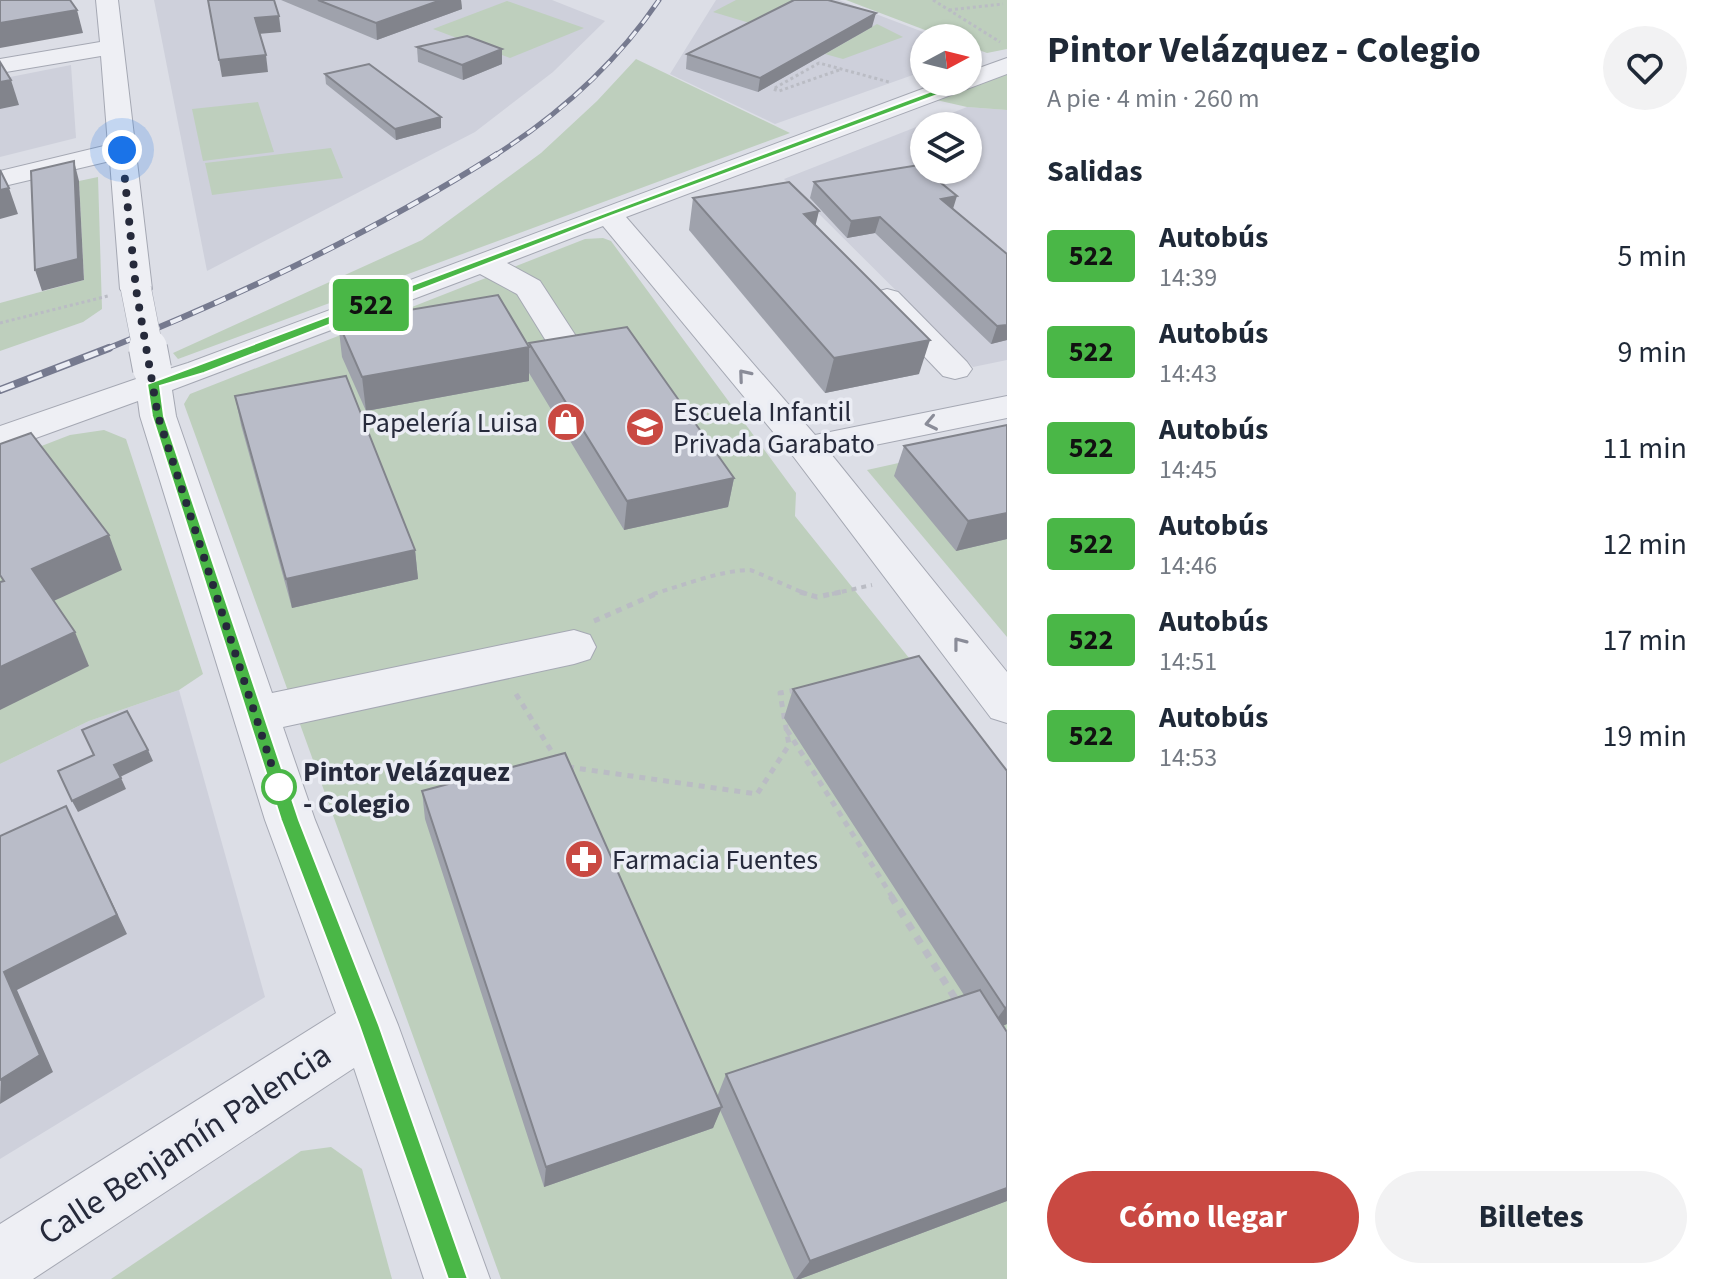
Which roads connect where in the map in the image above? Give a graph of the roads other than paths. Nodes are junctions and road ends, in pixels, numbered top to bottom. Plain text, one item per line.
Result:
1 (107, 0) edge
2 (111, 47) junction
3 (1007, 65) edge
4 (0, 66) edge
5 (982, 75) edge
6 (926, 96) edge
7 (122, 150) junction
8 (751, 161) junction
9 (0, 179) edge
10 (772, 183) edge
11 (608, 214) junction
12 (481, 262) junction
13 (869, 281) edge
14 (568, 350) edge
15 (955, 369) dead end
16 (152, 377) junction
17 (1007, 407) edge
18 (0, 439) edge
19 (806, 448) junction
20 (574, 647) road end
21 (1007, 705) edge
22 (256, 715) junction
23 (369, 1025) junction
24 (0, 1262) edge
25 (457, 1279) edge

1 - 2 street
2 - 4 street
2 - 7 street
3 - 5 street
6 - 8 street
7 - 9 street
7 - 16 street, bridge
8 - 10 street
8 - 11 street
11 - 12 street
19 -> 11 street
12 - 14 street
12 - 16 street
13 - 15 street
16 - 18 street
16 - 22 street
17 -> 19 street
21 -> 19 street
20 - 22 street
22 - 23 street
23 - 24 street, Calle Benjamín Palencia
23 - 25 street

